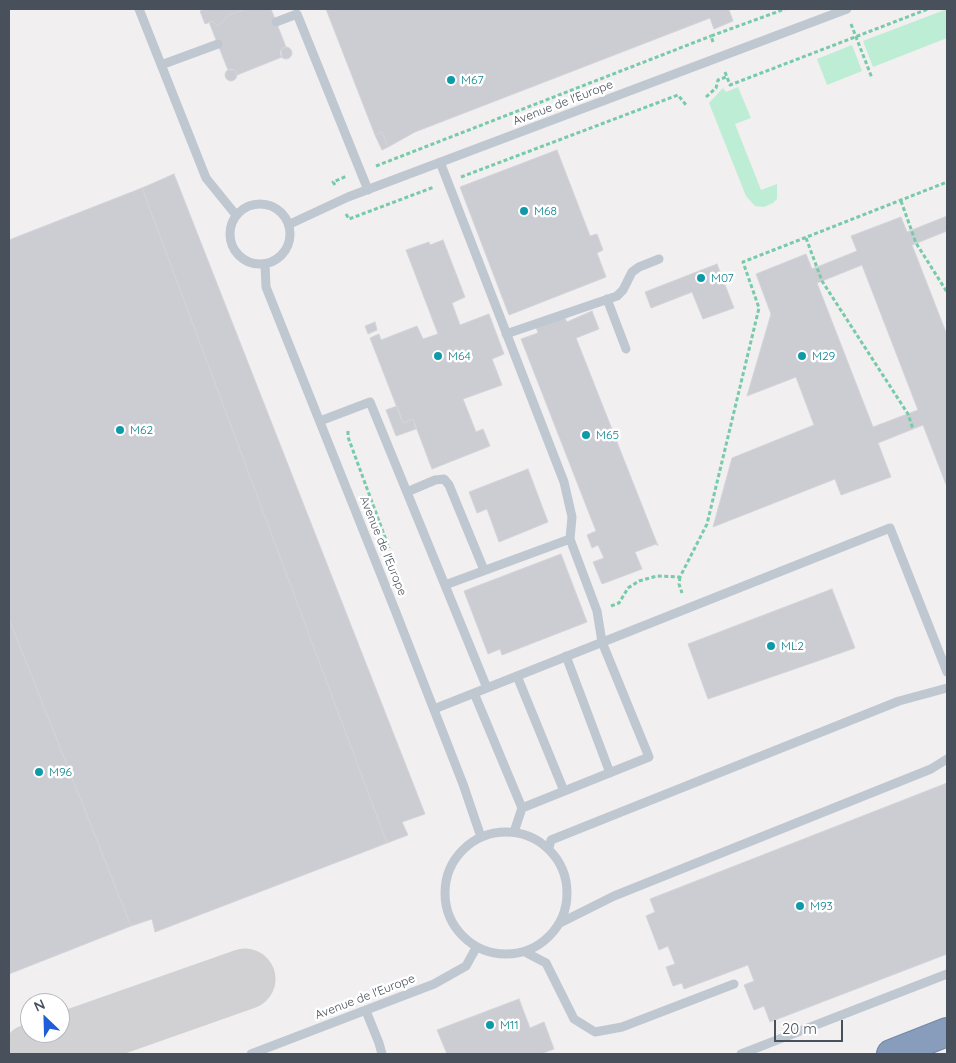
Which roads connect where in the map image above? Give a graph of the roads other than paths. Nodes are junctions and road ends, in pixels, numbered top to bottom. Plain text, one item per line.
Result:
1 (139, 9) edge
2 (847, 9) edge
3 (276, 22) dead end
4 (218, 44) dead end
5 (161, 65) junction
6 (440, 162) junction
7 (368, 190) junction
8 (236, 216) junction
9 (290, 224) junction
10 (659, 259) dead end
11 (265, 264) junction
12 (607, 300) junction
13 (506, 334) junction
14 (626, 348) dead end
15 (320, 421) junction
16 (407, 492) junction
17 (570, 539) junction
18 (484, 570) junction
19 (444, 585) junction
20 (602, 642) junction
21 (566, 656) junction
22 (947, 672) edge
23 (517, 676) junction
24 (487, 688) junction
25 (947, 688) edge
26 (474, 693) junction
27 (434, 709) junction
28 (947, 759) edge
29 (610, 773) junction
30 (564, 791) junction
31 (522, 808) junction
32 (514, 832) junction
33 (481, 837) junction
34 (549, 848) junction
35 (560, 923) junction
36 (476, 948) junction
37 (525, 952) junction
38 (947, 974) edge
39 (734, 984) dead end
40 (366, 1011) junction
41 (947, 1032) edge
42 (251, 1054) edge
43 (382, 1054) edge
44 (740, 1054) edge
45 (891, 1054) edge

1 - 5 lane
2 - 6 lane, Avenue de l'Europe
3 - 7 lane
4 - 5 lane
5 - 8 lane
6 - 7 lane, Avenue de l'Europe
6 - 13 lane
7 - 9 lane, Avenue de l'Europe
8 - 9 lane
8 - 11 lane
9 - 11 lane
10 - 12 lane
11 - 15 lane, Avenue de l'Europe
12 - 13 lane
12 - 14 lane
13 - 17 lane
15 - 16 lane
15 - 27 lane, Avenue de l'Europe
16 - 18 lane
16 - 19 lane
17 - 18 lane
17 - 20 lane
18 - 19 lane
19 - 24 lane
20 - 21 lane
20 - 22 lane
20 - 29 lane
21 - 23 lane
21 - 29 lane
23 - 24 lane
23 - 30 lane
24 - 26 lane
25 - 34 lane
26 - 27 lane
26 - 31 lane
27 - 33 lane, Avenue de l'Europe
28 - 35 lane
29 - 30 lane
30 - 31 lane
31 - 32 lane
32 - 33 lane
32 - 34 lane
33 - 36 lane
34 - 35 lane
35 - 37 lane
36 - 37 lane
36 - 40 lane, Avenue de l'Europe
37 - 39 lane
38 - 44 lane
40 - 42 lane, Avenue de l'Europe
40 - 43 lane
41 - 45 highway

